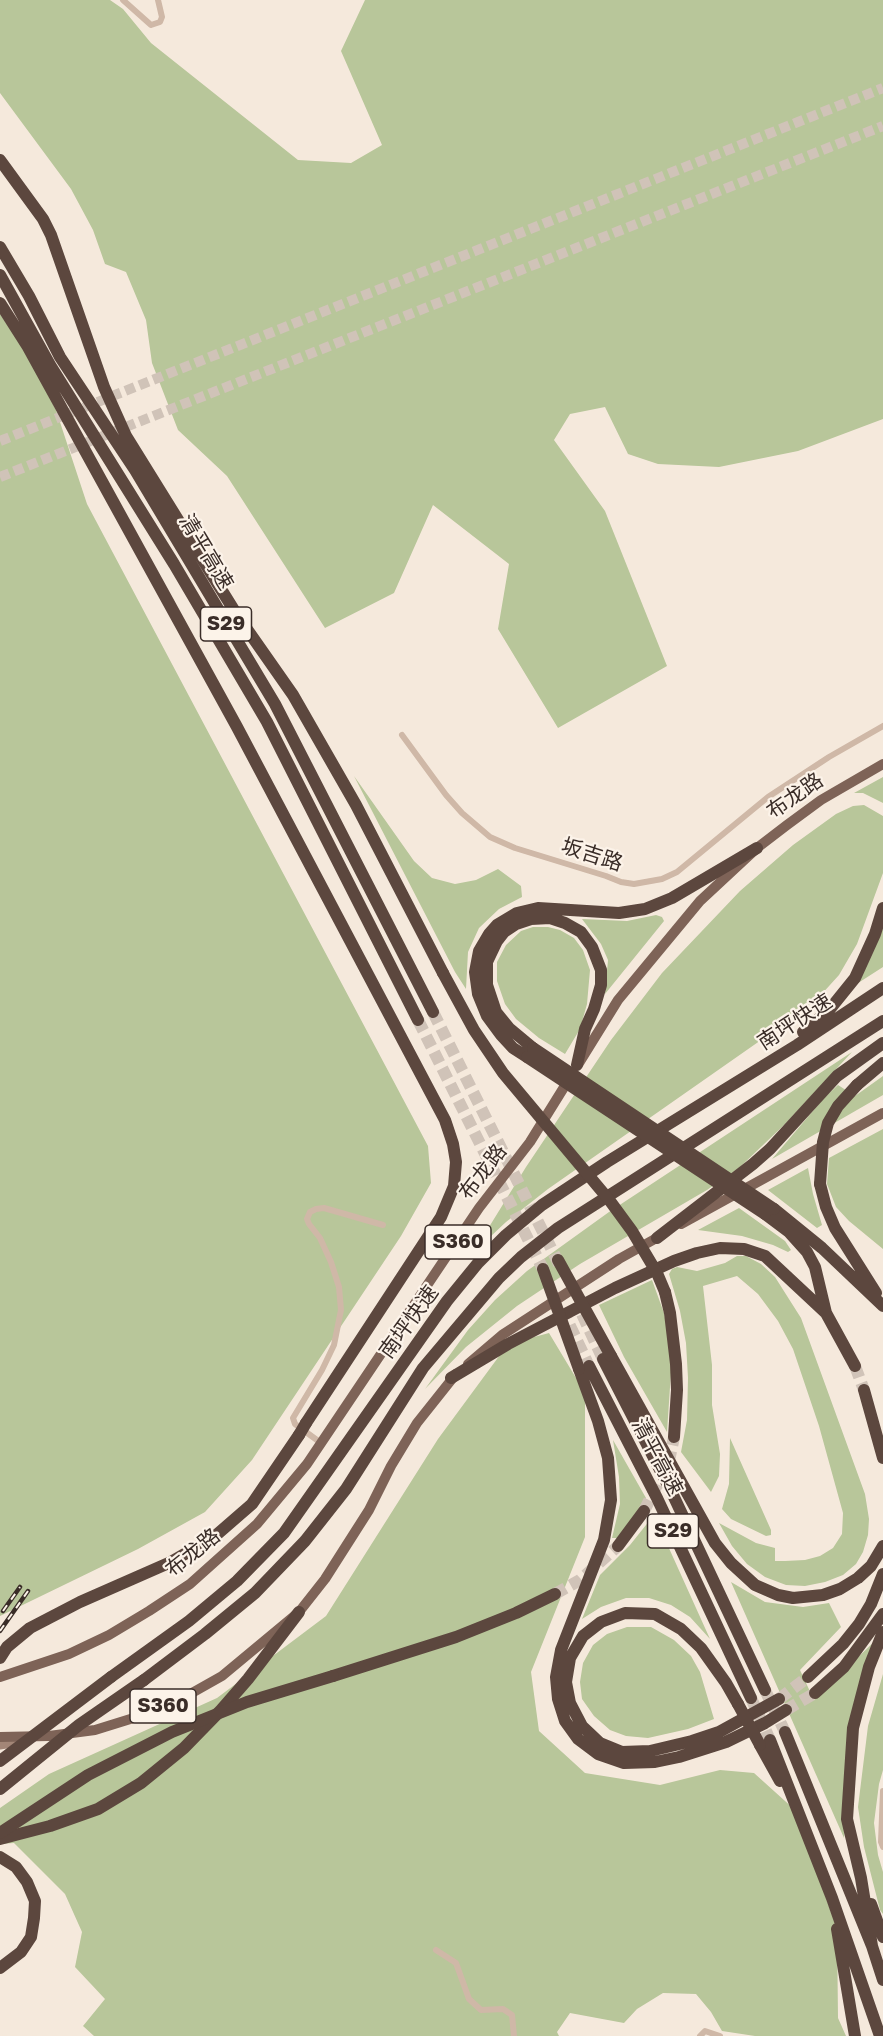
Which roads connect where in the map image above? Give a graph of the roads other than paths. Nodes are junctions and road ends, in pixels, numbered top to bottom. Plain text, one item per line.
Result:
1 (123, 0) edge
2 (158, 0) edge
3 (0, 160) edge
4 (0, 247) edge
5 (0, 275) edge
6 (0, 303) edge
7 (883, 726) edge
8 (402, 735) dead end
9 (883, 764) edge
10 (757, 848) junction
11 (883, 908) edge
12 (883, 988) edge
13 (433, 1012) tunnel mouth
14 (418, 1020) tunnel mouth
15 (883, 1021) edge
16 (883, 1044) edge
17 (530, 1052) junction
18 (883, 1063) edge
19 (577, 1065) junction
20 (883, 1069) edge
21 (753, 1072) junction
22 (856, 1085) junction
23 (883, 1113) edge
24 (770, 1211) junction
25 (383, 1225) dead end
26 (657, 1238) junction
27 (558, 1260) tunnel mouth
28 (543, 1269) tunnel mouth
29 (883, 1305) edge
30 (826, 1313) junction
31 (607, 1358) junction
32 (855, 1366) tunnel mouth
33 (584, 1367) junction
34 (451, 1378) junction
35 (864, 1390) tunnel mouth
36 (674, 1437) tunnel mouth
37 (321, 1443) junction
38 (883, 1458) edge
39 (644, 1511) tunnel mouth
40 (618, 1546) tunnel mouth
41 (883, 1546) edge
42 (883, 1574) edge
43 (555, 1594) tunnel mouth
44 (299, 1612) junction
45 (883, 1614) edge
46 (883, 1632) edge
47 (0, 1658) edge
48 (0, 1677) edge
49 (808, 1677) tunnel mouth
50 (765, 1690) tunnel mouth
51 (815, 1693) tunnel mouth
52 (751, 1698) tunnel mouth
53 (779, 1699) tunnel mouth
54 (786, 1710) tunnel mouth
55 (784, 1732) tunnel mouth
56 (49, 1736) junction
57 (0, 1737) edge
58 (0, 1745) edge
59 (0, 1761) edge
60 (0, 1789) edge
61 (883, 1791) edge
62 (0, 1833) edge
63 (0, 1839) edge
64 (883, 1847) edge
65 (0, 1857) edge
66 (861, 1878) junction
67 (832, 1898) junction
68 (883, 1937) edge
69 (873, 1946) junction
70 (436, 1950) dead end
71 (0, 1968) edge
72 (883, 1980) edge
73 (514, 2036) edge
74 (700, 2036) edge
75 (720, 2036) edge
76 (855, 2036) edge
77 (880, 2036) edge

1 - 2 street
3 - 36 highway, bridge
4 - 13 highway, 清平高速 / S29
5 - 14 highway, 清平高速 / S29
6 - 47 highway, bridge
7 - 8 street, 坂吉路
9 - 10 main road, 布龙路 / S360
10 - 17 highway
10 - 19 main road, 布龙路 / S360
11 - 21 highway
12 - 21 highway, 南坪快速
15 - 60 highway, 南坪快速, bridge
16 - 26 highway
17 - 19 highway
17 - 24 highway, bridge
18 - 22 highway
19 - 37 main road, 布龙路 / S360
20 - 22 main road
21 - 59 highway, 南坪快速, bridge
22 - 29 highway, bridge
23 - 26 main road, S360
24 - 29 highway
24 - 30 highway
25 - 37 street
26 - 34 main road, S360
27 - 31 highway, bridge
28 - 33 highway, bridge
30 - 32 highway
30 - 34 highway
31 - 41 highway
31 - 50 highway, 清平高速 / S29
33 - 52 highway, 清平高速 / S29
33 - 54 highway
34 - 44 main road, S360
35 - 38 highway
37 - 48 main road, 布龙路 / S360
39 - 40 highway
42 - 49 highway
43 - 62 highway, bridge
44 - 56 main road, S360
44 - 63 highway
45 - 51 highway
46 - 66 highway
53 - 67 highway, bridge
55 - 69 highway
56 - 57 main road, S360
56 - 58 main road
61 - 64 street
65 - 71 highway
66 - 68 highway
66 - 69 highway
67 - 76 highway
67 - 77 highway
69 - 72 highway
70 - 73 street
74 - 75 street

